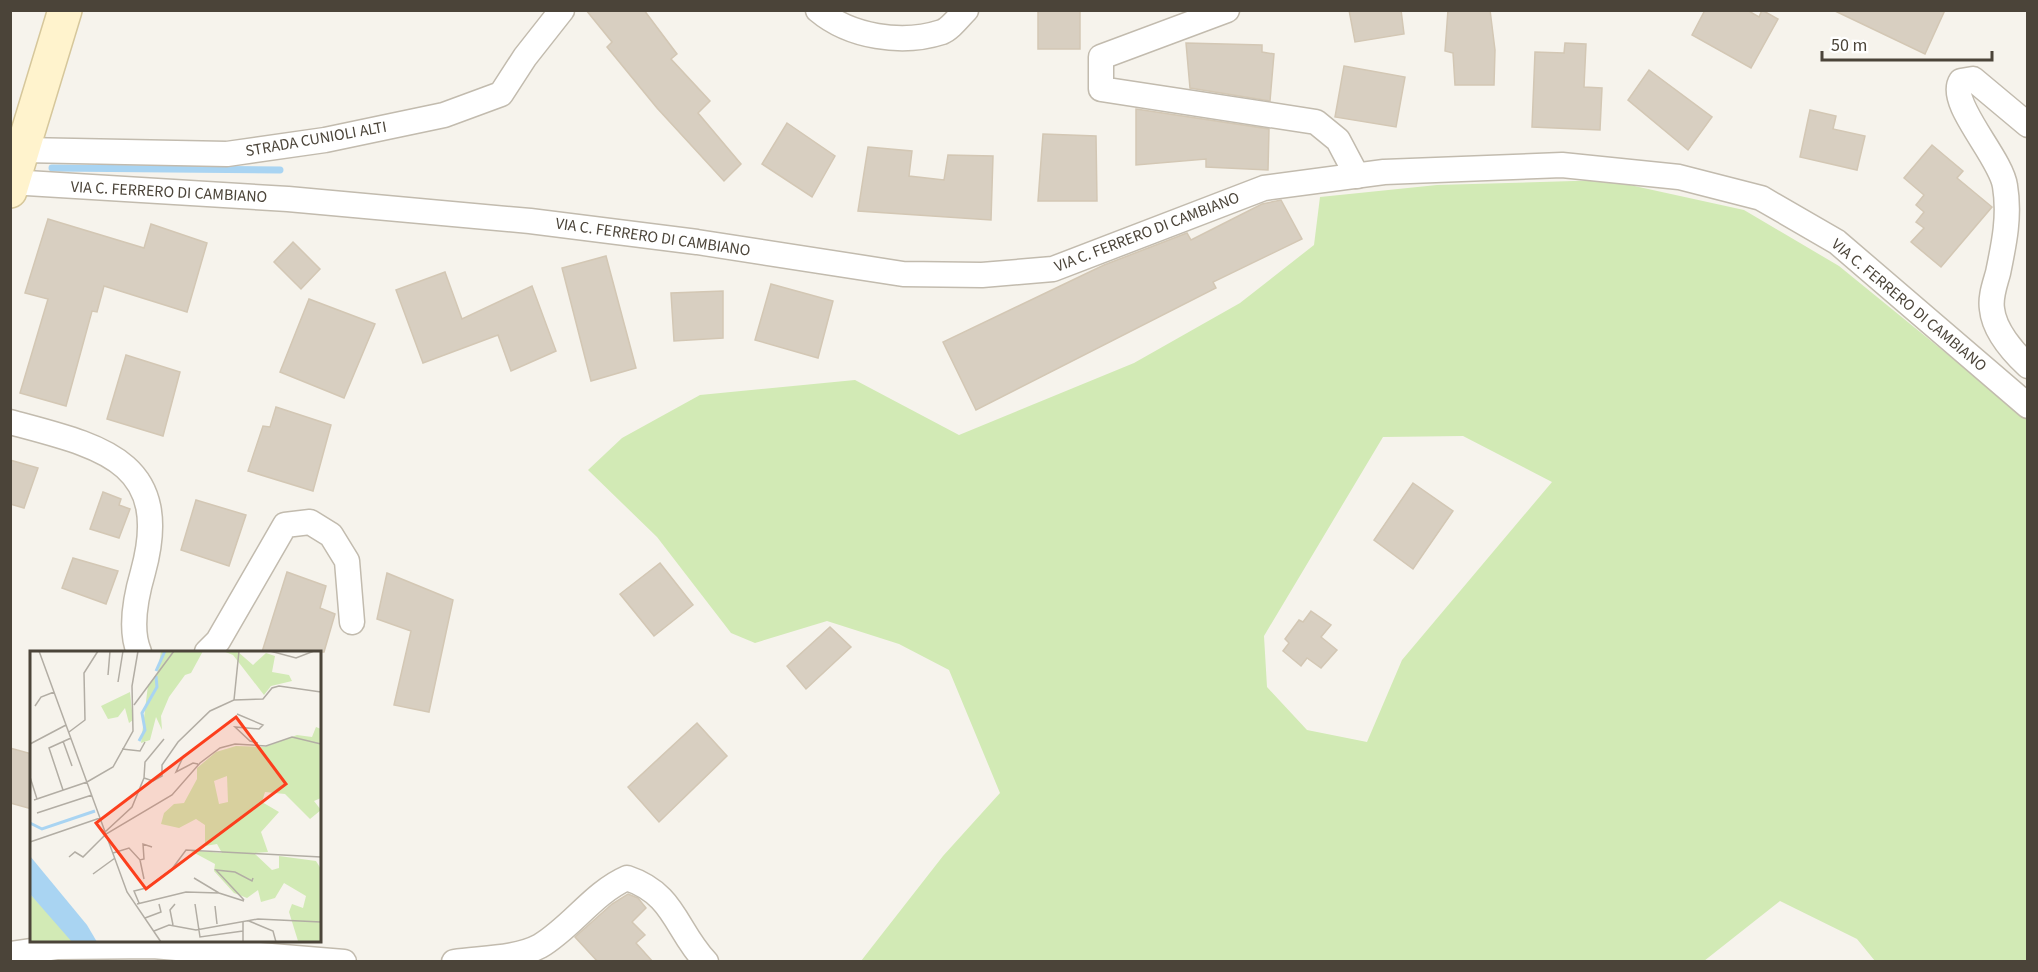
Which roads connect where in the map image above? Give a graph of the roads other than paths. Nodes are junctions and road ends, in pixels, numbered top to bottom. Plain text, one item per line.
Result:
1 (65, 10) edge
2 (562, 10) edge
3 (818, 10) edge
4 (966, 10) edge
5 (1227, 10) edge
6 (2028, 125) edge
7 (23, 150) junction
8 (1357, 176) junction
9 (11, 185) edge
10 (2028, 366) edge
11 (2028, 406) edge
12 (10, 422) edge
13 (352, 622) dead end
14 (139, 651) edge
15 (208, 651) edge
16 (10, 954) edge
17 (344, 962) edge
18 (454, 962) edge
19 (706, 962) edge

1 - 7 main road
2 - 7 street, STRADA CUNIOLI ALTI
3 - 4 street
5 - 8 street
6 - 10 street
7 - 9 main road
8 - 9 street, VIA C. FERRERO DI CAMBIANO
8 - 11 street, VIA C. FERRERO DI CAMBIANO
12 - 14 street
13 - 15 street
16 - 17 street
18 - 19 street

